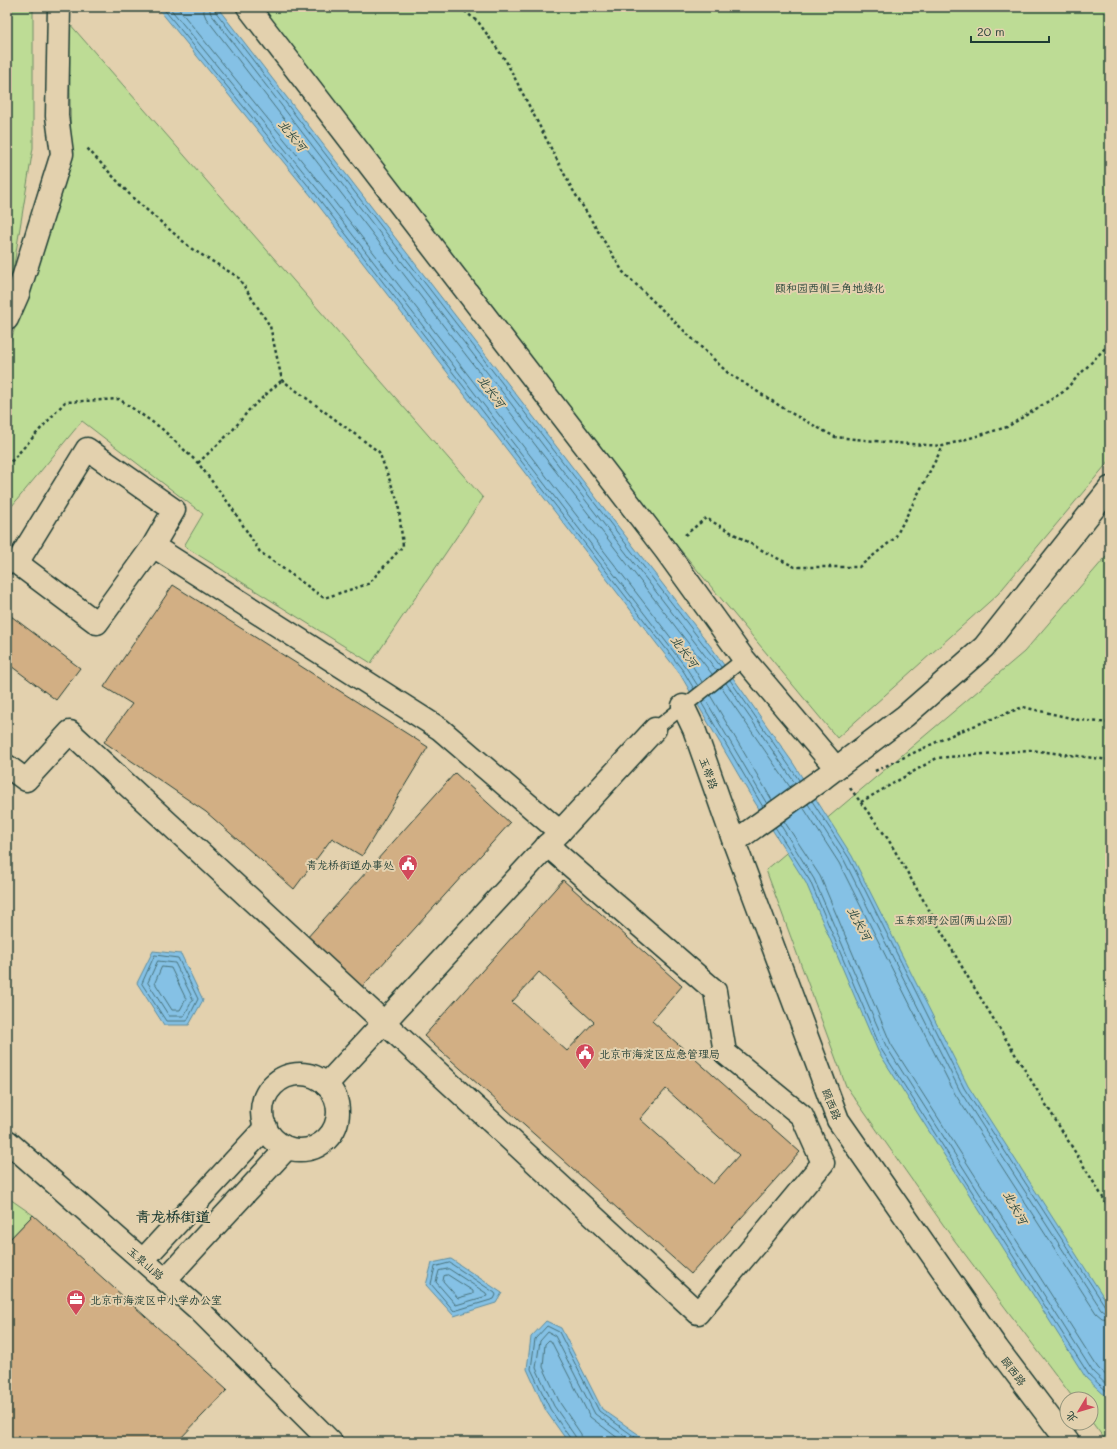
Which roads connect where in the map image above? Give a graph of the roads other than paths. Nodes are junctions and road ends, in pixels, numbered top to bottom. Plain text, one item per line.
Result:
1 (59, 7) edge
2 (248, 7) edge
3 (7, 319) edge
4 (1110, 488) edge
5 (153, 546) junction
6 (739, 663) junction
7 (689, 702) junction
8 (655, 729) joint
9 (7, 766) edge
10 (829, 773) junction
11 (740, 837) junction
12 (554, 839) junction
13 (384, 1023) junction
14 (326, 1085) junction
15 (266, 1128) junction
16 (7, 1141) edge
17 (287, 1148) junction
18 (142, 1260) junction
19 (166, 1280) junction
20 (331, 1442) edge
21 (1068, 1442) edge

1 - 3 street
2 - 6 street
4 - 10 street
5 - 5 street
5 - 12 street
6 - 7 lane
6 - 10 street
7 - 8 lane
7 - 11 street, 玉带路
8 - 12 street
9 - 13 street
10 - 11 street
11 - 21 street, 颐西路
12 - 13 street
12 - 13 street
13 - 14 street
14 - 15 street
14 - 17 street
15 - 17 street
15 - 18 street
16 - 18 street, 玉泉山路
17 - 19 street
18 - 19 street, 玉泉山路
19 - 20 street, 玉泉山路

